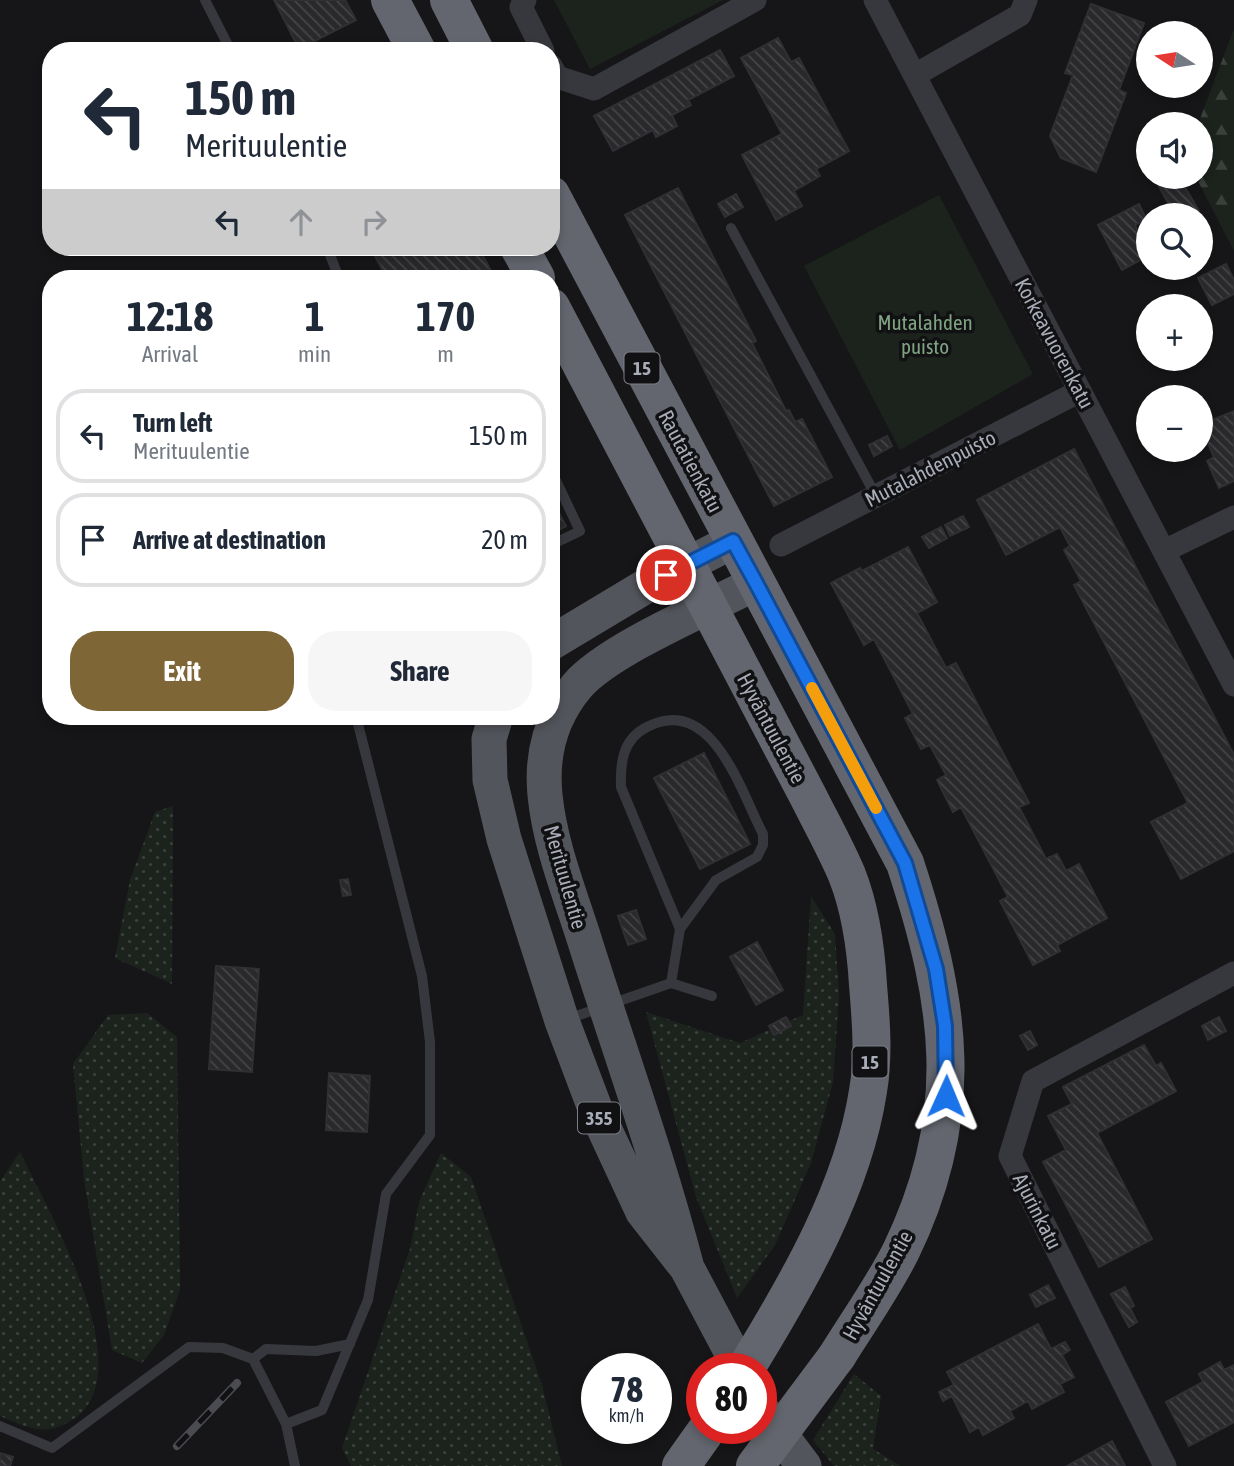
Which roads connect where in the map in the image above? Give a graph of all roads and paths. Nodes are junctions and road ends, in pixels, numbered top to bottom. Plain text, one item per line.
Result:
1 (205, 0) edge
2 (390, 0) edge
3 (449, 0) edge
4 (525, 0) edge
5 (755, 0) edge
6 (875, 0) edge
7 (1026, 0) edge
8 (226, 42) edge
9 (412, 42) edge
10 (470, 42) edge
11 (538, 42) edge
12 (915, 75) junction
13 (560, 78) edge
14 (560, 212) edge
15 (731, 228) dead end
16 (560, 324) edge
17 (1080, 391) junction
18 (560, 489) edge
19 (876, 496) junction
20 (1234, 517) edge
21 (560, 541) edge
22 (733, 541) junction
23 (781, 545) dead end
24 (1164, 551) junction
25 (687, 565) junction
26 (756, 583) junction
27 (709, 607) junction
28 (560, 638) edge
29 (1234, 685) edge
30 (560, 706) edge
31 (358, 725) edge
32 (493, 725) edge
33 (549, 725) edge
34 (680, 929) junction
35 (1234, 973) edge
36 (671, 983) junction
37 (712, 996) dead end
38 (605, 1006) junction
39 (562, 1021) junction
40 (687, 1268) junction
41 (350, 1344) junction
42 (732, 1353) edge
43 (755, 1353) edge
44 (253, 1359) junction
45 (286, 1424) junction
46 (0, 1426) edge
47 (777, 1430) edge
48 (697, 1444) edge
49 (295, 1466) edge
50 (681, 1466) edge
51 (755, 1466) edge
52 (804, 1466) edge
53 (1165, 1466) edge

1 - 8 lane
2 - 9 highway
3 - 10 highway
4 - 11 street
5 - 13 street
6 - 12 street, Korkeavuorenkatu
7 - 12 street
12 - 17 street, Korkeavuorenkatu
14 - 22 highway, Rautatienkatu / 15
15 - 19 lane
16 - 25 highway, 15
17 - 19 street, Mutalahdenpuisto
17 - 24 street, Korkeavuorenkatu
18 - 21 lane
19 - 23 street, Mutalahdenpuisto
20 - 24 street
22 - 25 main road
22 - 26 highway, Hyväntuulentie / 15
24 - 29 street, Korkeavuorenkatu
25 - 27 highway, Hyväntuulentie / 15
25 - 28 main road
26 - 27 main road, Merituulentie / 355
26 - 51 highway, Hyväntuulentie / 15, bridge
27 - 30 main road, Merituulentie / 355
27 - 43 highway, Hyväntuulentie / 15
31 - 41 lane
32 - 39 main road, Merituulentie / 355
33 - 38 main road, Merituulentie / 355
34 - 34 lane
34 - 36 lane
35 - 53 street, Ajurinkatu
36 - 37 lane
36 - 38 lane
38 - 39 lane
38 - 40 main road, Merituulentie / 355
39 - 40 main road, Merituulentie / 355
40 - 42 main road, Merituulentie / 355
41 - 44 lane
41 - 45 lane
44 - 45 lane
44 - 46 lane
45 - 49 lane
47 - 52 main road
48 - 50 highway

